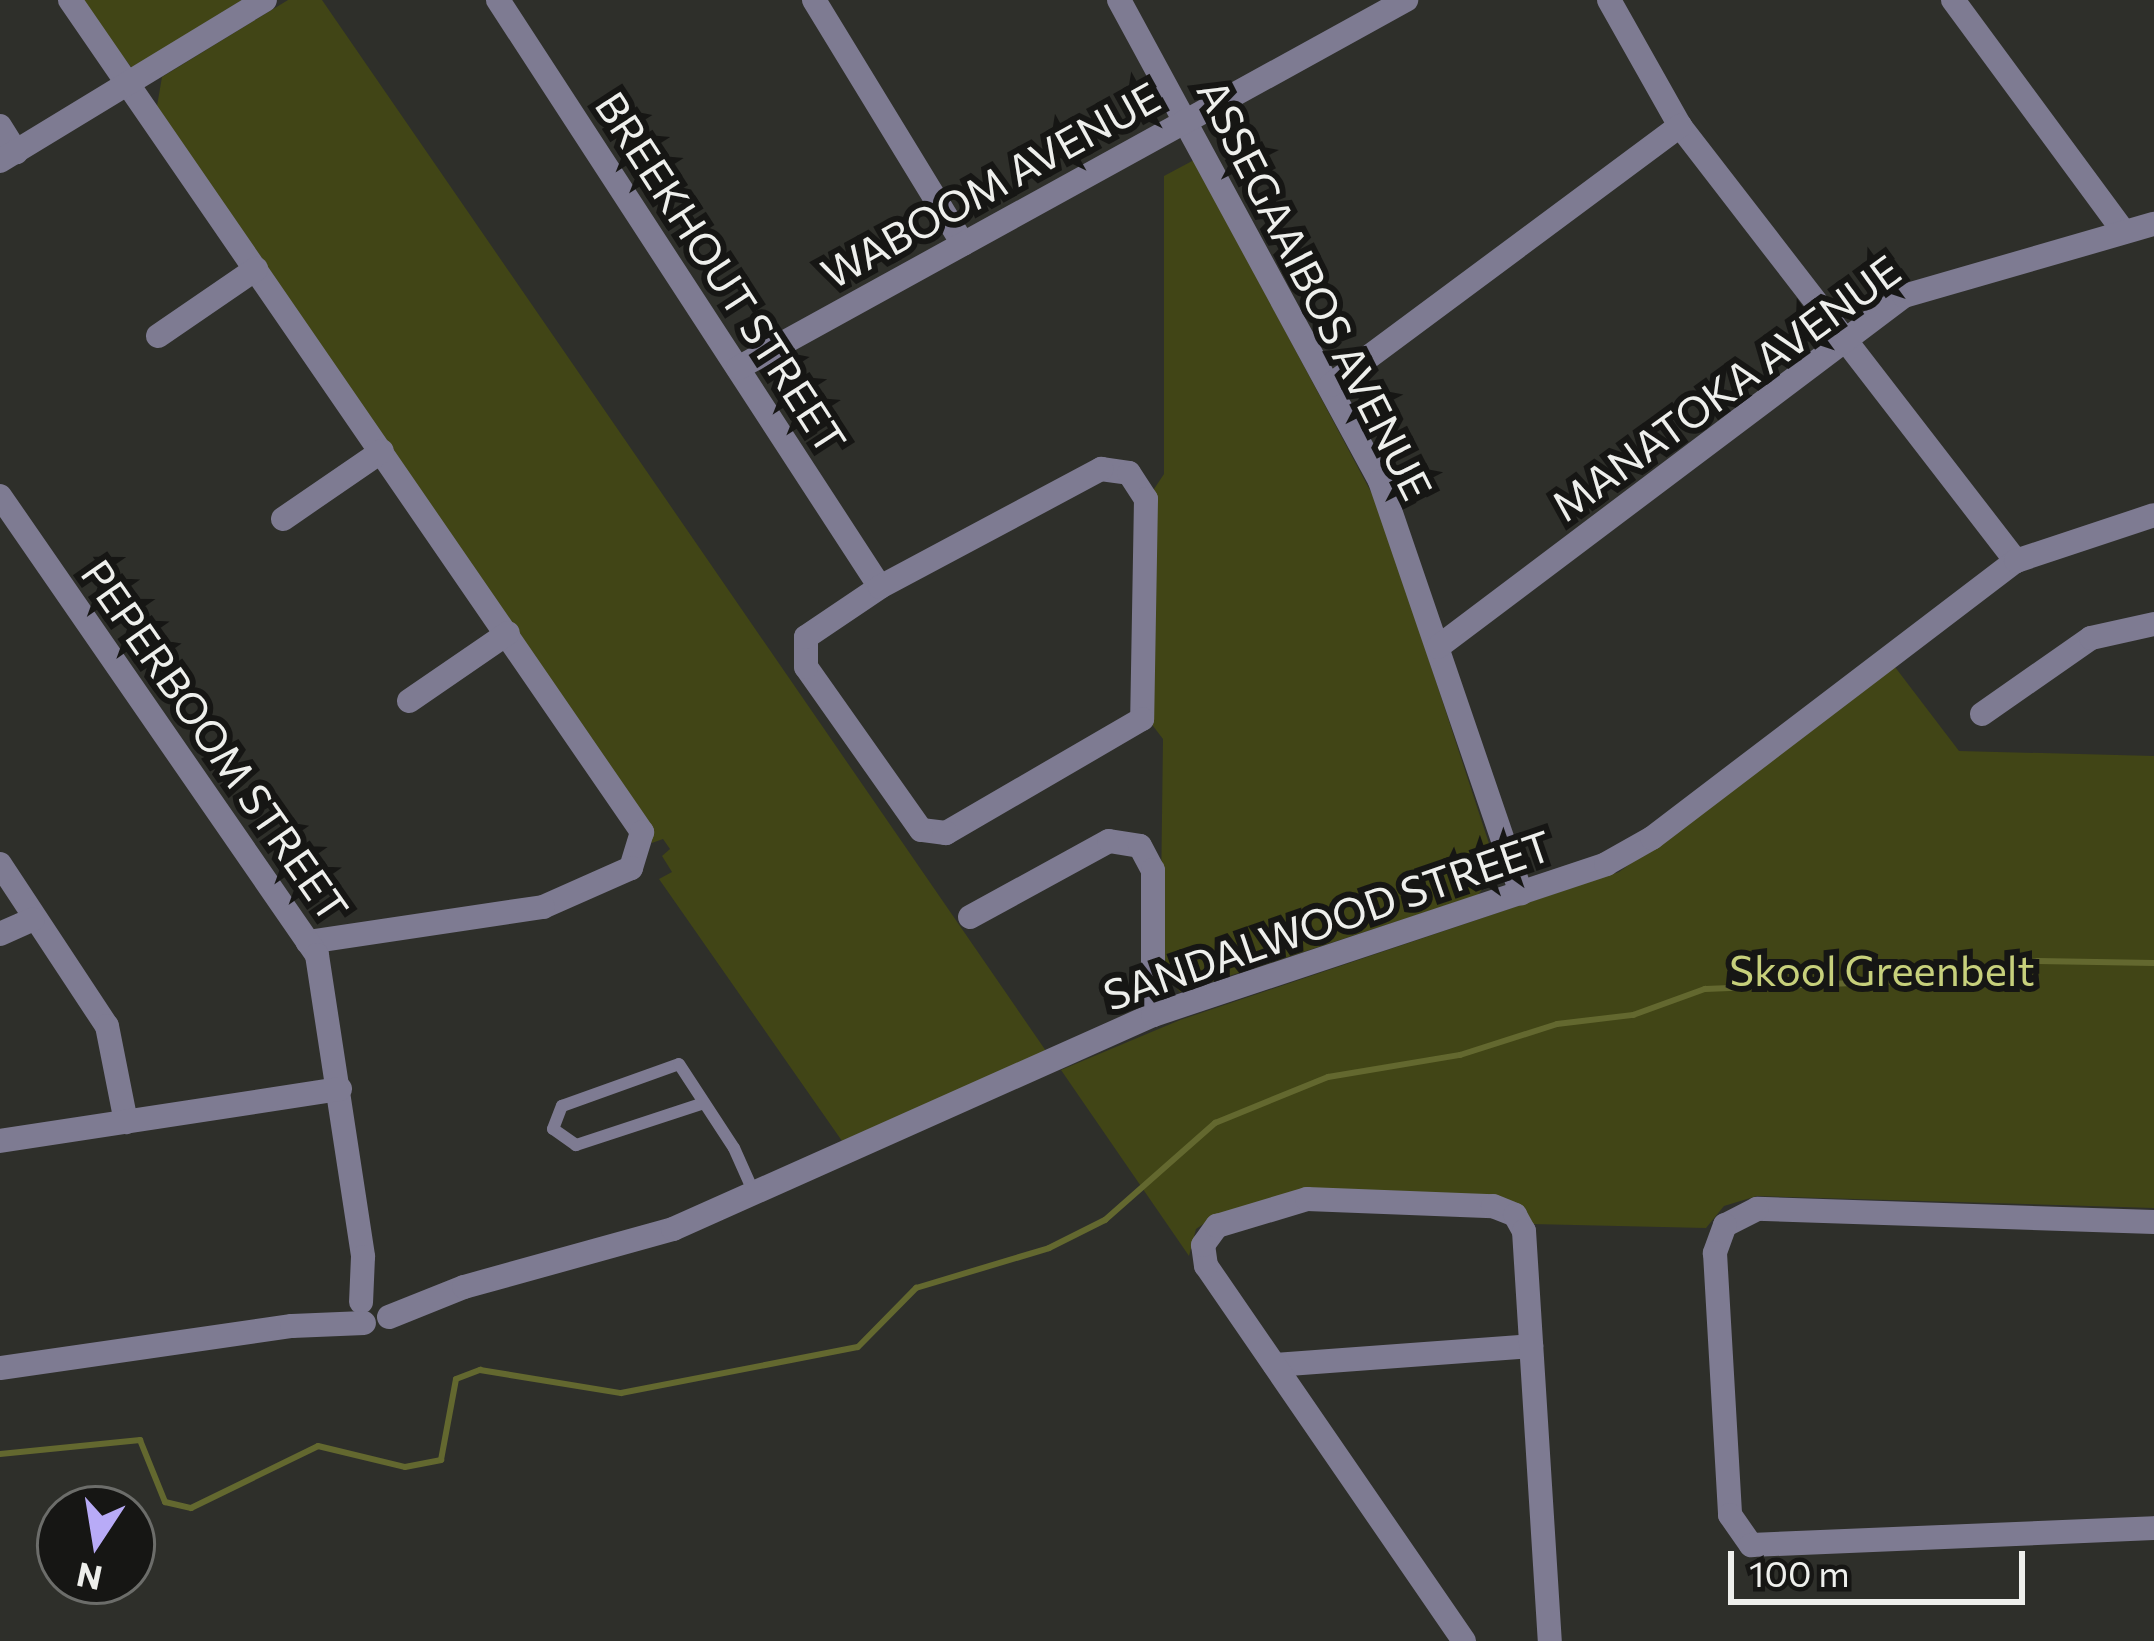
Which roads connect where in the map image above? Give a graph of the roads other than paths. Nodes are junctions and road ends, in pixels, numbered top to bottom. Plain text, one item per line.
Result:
1 (70, 0) edge
2 (265, 0) edge
3 (497, 0) edge
4 (814, 0) edge
5 (1118, 0) edge
6 (1406, 0) edge
7 (1609, 0) edge
8 (1953, 0) edge
9 (128, 83) junction
10 (1186, 121) junction
11 (0, 126) edge
12 (1680, 126) junction
13 (8, 156) edge
14 (2154, 224) edge
15 (2125, 232) junction
16 (963, 244) junction
17 (256, 269) junction
18 (158, 336) dead end
19 (1844, 339) junction
20 (738, 368) junction
21 (1330, 386) junction
22 (382, 451) junction
23 (0, 496) edge
24 (2154, 515) edge
25 (284, 519) dead end
26 (2016, 561) junction
27 (880, 587) junction
28 (2154, 624) edge
29 (508, 633) junction
30 (1438, 647) junction
31 (409, 701) dead end
32 (1982, 714) dead end
33 (0, 864) edge
34 (1521, 894) junction
35 (970, 917) dead end
36 (33, 919) junction
37 (0, 934) edge
38 (308, 942) junction
39 (1154, 1015) junction
40 (340, 1089) junction
41 (704, 1103) junction
42 (126, 1122) junction
43 (0, 1142) edge
44 (754, 1194) junction
45 (2154, 1222) edge
46 (374, 1308) junction
47 (1531, 1346) junction
48 (1275, 1365) junction
49 (0, 1369) edge
50 (2154, 1528) edge
51 (1465, 1641) edge
52 (1550, 1641) edge

1 - 9 street
2 - 9 street
3 - 20 street, BREEKHOUT STREET
4 - 16 street
5 - 10 street, ASSEGAAIBOS AVENUE
6 - 10 street, WABOOM AVENUE
7 - 12 street
8 - 15 street
9 - 13 street
9 - 17 street
10 - 16 street, WABOOM AVENUE
10 - 21 street, ASSEGAAIBOS AVENUE
11 - 13 street
12 - 19 street
12 - 21 street
14 - 15 street, MANATOKA AVENUE
15 - 19 street, MANATOKA AVENUE
16 - 20 street, WABOOM AVENUE
17 - 18 street
17 - 22 street
19 - 26 street
19 - 30 street, MANATOKA AVENUE
20 - 27 street, BREEKHOUT STREET
21 - 30 street, ASSEGAAIBOS AVENUE
22 - 25 street
22 - 29 street
23 - 38 street, PEPERBOOM STREET
24 - 26 street, SANDALWOOD STREET
26 - 34 street, SANDALWOOD STREET
27 - 27 street
28 - 32 street
29 - 31 street
29 - 38 street
30 - 34 street, ASSEGAAIBOS AVENUE
33 - 36 street
34 - 39 street, SANDALWOOD STREET
35 - 39 street
36 - 37 street
36 - 42 street
38 - 40 street, PEPERBOOM STREET
39 - 44 street, SANDALWOOD STREET
40 - 42 street
40 - 46 street, PEPERBOOM STREET
41 - 41 lane
41 - 44 lane
42 - 43 street
44 - 46 street, SANDALWOOD STREET
45 - 50 street
46 - 49 street, SANDALWOOD STREET
47 - 48 street
47 - 48 street
47 - 52 street
48 - 51 street

